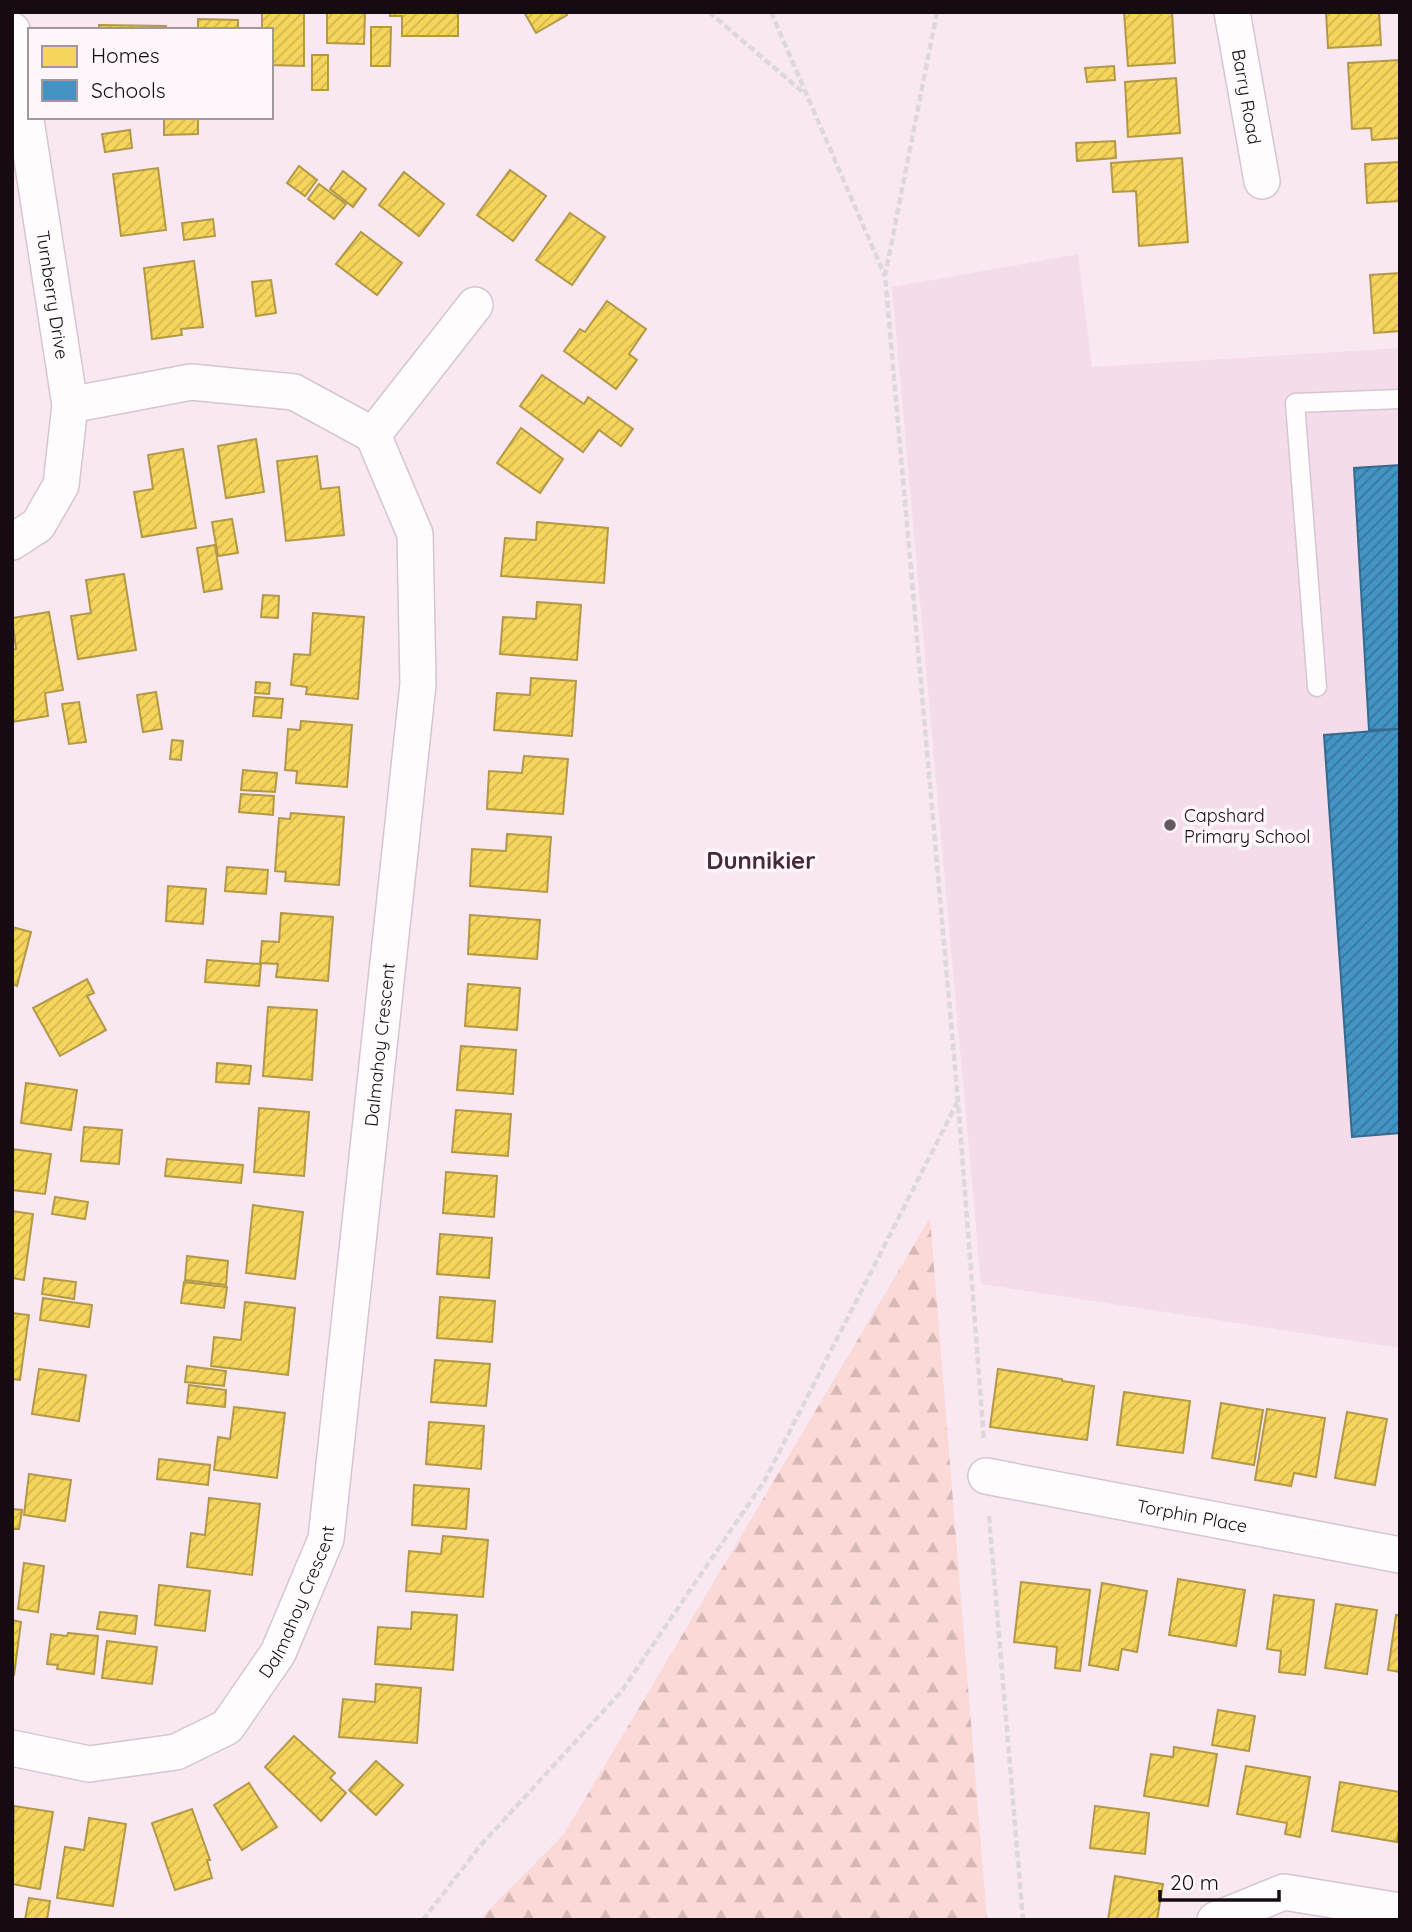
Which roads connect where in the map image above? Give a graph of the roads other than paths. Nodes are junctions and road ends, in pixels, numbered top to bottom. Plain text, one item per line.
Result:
1 (1232, 12) edge
2 (12, 30) edge
3 (1262, 181) dead end
4 (475, 305) dead end
5 (1400, 398) edge
6 (70, 405) junction
7 (373, 435) junction
8 (12, 542) edge
9 (1317, 687) dead end
10 (986, 1476) dead end
11 (1400, 1555) edge
12 (12, 1748) edge
13 (1400, 1911) edge
14 (1215, 1920) edge

1 - 3 street, Barry Road
2 - 6 street, Turnberry Drive
4 - 7 street
5 - 9 lane
6 - 7 street
6 - 8 street, Turnberry Drive
7 - 12 street, Dalmahoy Crescent
10 - 11 street, Torphin Place
13 - 14 street

